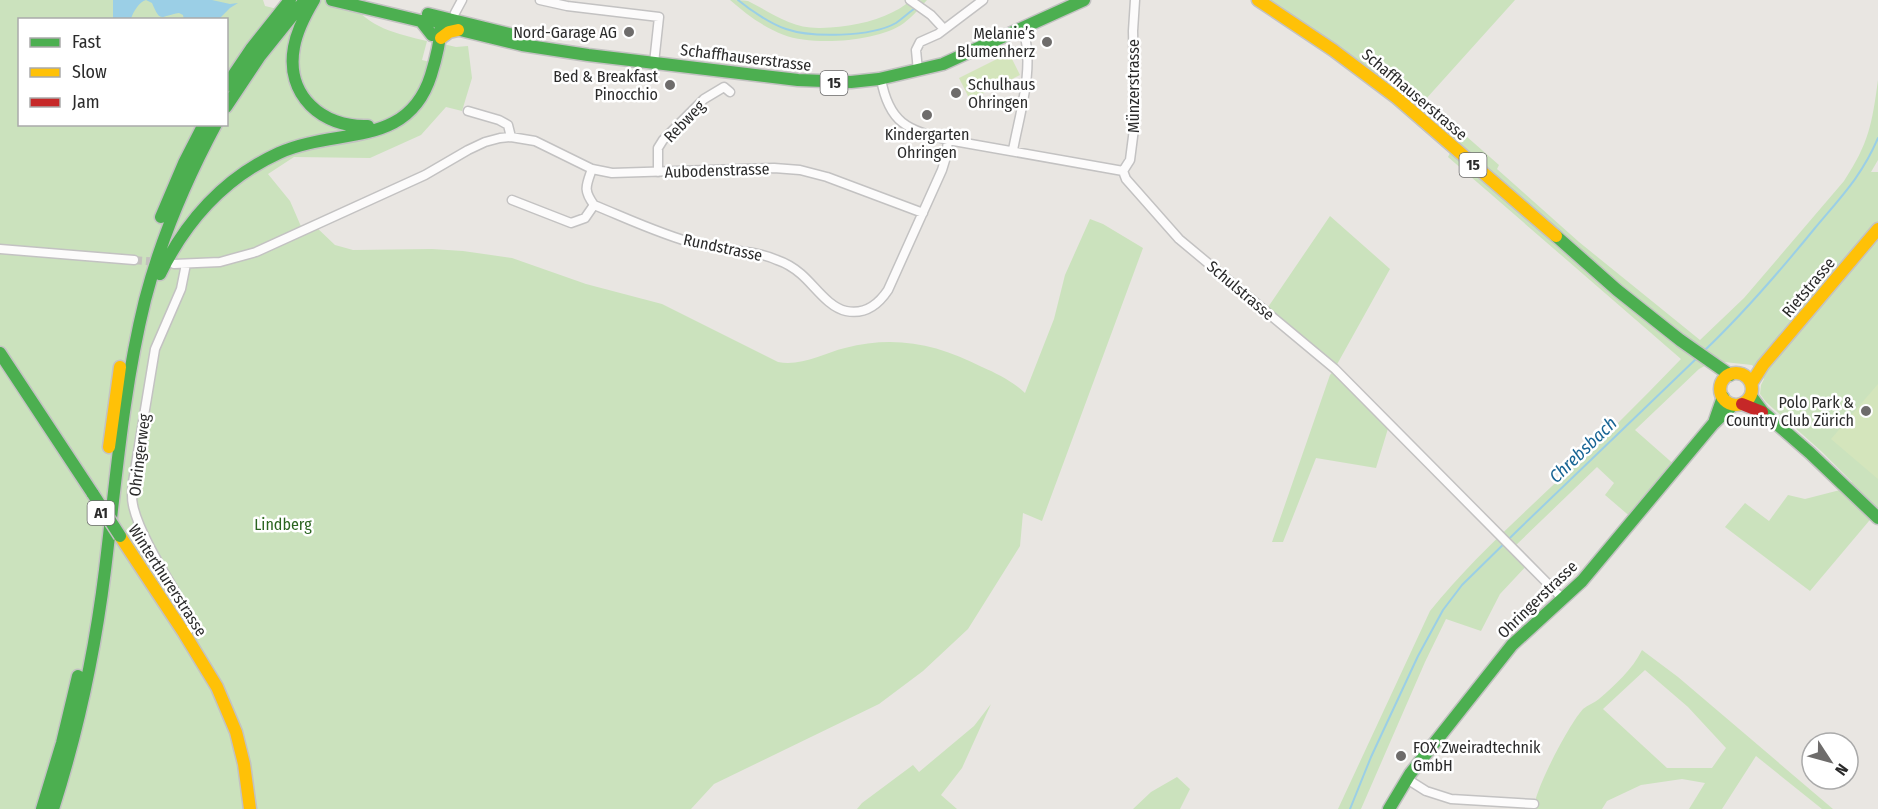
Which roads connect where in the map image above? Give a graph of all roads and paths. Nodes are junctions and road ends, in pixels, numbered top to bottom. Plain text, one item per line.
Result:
1 (290, 0) edge
2 (305, 0) edge
3 (314, 0) edge
4 (332, 0) edge
5 (364, 0) edge
6 (462, 0) edge
7 (540, 0) edge
8 (910, 0) edge
9 (983, 0) edge
10 (1084, 0) edge
11 (1135, 0) edge
12 (1258, 0) edge
13 (280, 20) junction
14 (439, 24) junction
15 (1023, 28) junction
16 (944, 29) junction
17 (569, 52) junction
18 (654, 63) junction
19 (918, 71) junction
20 (881, 79) junction
21 (228, 84) edge
22 (730, 92) dead end
23 (228, 104) edge
24 (468, 111) dead end
25 (203, 126) edge
26 (215, 126) edge
27 (511, 136) junction
28 (948, 140) junction
29 (1013, 150) junction
30 (592, 169) junction
31 (1123, 171) junction
32 (658, 172) junction
33 (512, 200) dead end
34 (594, 205) junction
35 (923, 213) junction
36 (1878, 229) edge
37 (0, 249) edge
38 (134, 260) tunnel mouth
39 (174, 264) dead end
40 (186, 264) junction
41 (139, 327) junction
42 (1, 354) edge
43 (1726, 379) junction
44 (1741, 394) junction
45 (1878, 518) edge
46 (1563, 598) junction
47 (183, 633) junction
48 (1407, 779) junction
49 (1534, 804) dead end
50 (1391, 807) edge
51 (42, 809) edge
52 (53, 809) edge
53 (250, 809) edge

1 - 13 main road
2 - 13 main road
3 - 14 main road
4 - 14 main road, Schaffhauserstrasse / 15
5 - 14 main road, Schaffhauserstrasse / 15
6 - 14 street
7 - 18 street
8 - 16 street
9 - 16 street
10 - 15 main road, Schaffhauserstrasse / 15
11 - 31 street, Münzerstrasse
12 - 43 main road, Schaffhauserstrasse / 15
13 - 21 main road
13 - 23 main road
14 - 17 main road, Schaffhauserstrasse / 15
14 - 17 main road, Schaffhauserstrasse / 15
14 - 41 main road, A1
15 - 19 main road, Schaffhauserstrasse / 15
15 - 29 street
16 - 19 street
17 - 18 main road, Schaffhauserstrasse / 15
18 - 20 main road, Schaffhauserstrasse / 15
19 - 20 main road, Schaffhauserstrasse / 15
20 - 28 street
22 - 32 street, Rebweg
24 - 27 street, Aubodenstrasse
25 - 51 main road, A1
26 - 41 main road, A1
27 - 30 street, Aubodenstrasse
27 - 40 street, Aubodenstrasse
28 - 29 street
28 - 35 street, Rundstrasse
29 - 31 street
30 - 32 street, Aubodenstrasse
30 - 34 street
31 - 46 street, Schulstrasse
32 - 35 street, Aubodenstrasse
33 - 34 street
34 - 35 street, Rundstrasse
36 - 44 main road, Rietstrasse
37 - 38 street
39 - 40 street, Aubodenstrasse
40 - 47 street, Ohringerweg
41 - 52 main road, A1
42 - 47 main road, Winterthurerstrasse, bridge
43 - 44 main road
43 - 44 main road
44 - 45 main road
44 - 46 main road, Ohringerstrasse
46 - 48 main road, Ohringerstrasse
47 - 53 main road, Winterthurerstrasse
48 - 49 street
48 - 50 main road, Ohringerstrasse

